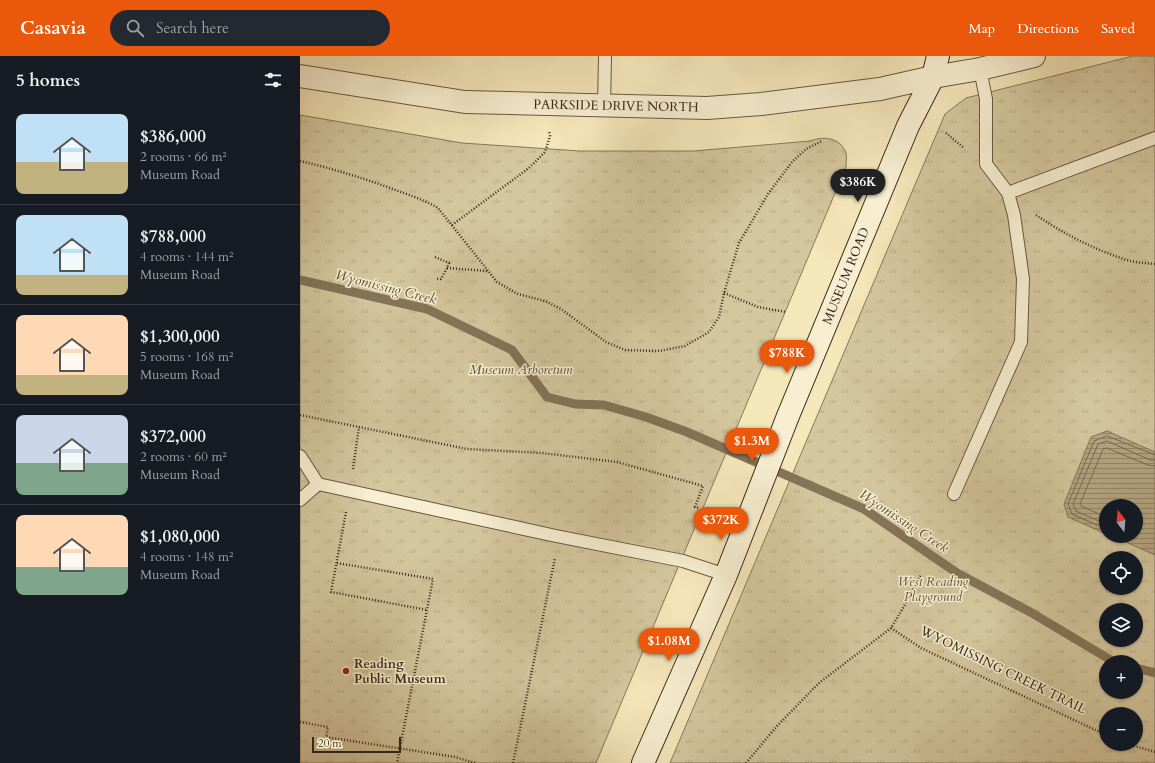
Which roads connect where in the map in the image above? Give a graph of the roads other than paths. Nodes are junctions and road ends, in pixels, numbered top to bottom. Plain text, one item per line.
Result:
1 (605, 56) edge
2 (938, 56) edge
3 (1034, 56) edge
4 (980, 69) junction
5 (300, 76) edge
6 (933, 77) junction
7 (604, 106) junction
8 (1155, 138) edge
9 (1008, 194) junction
10 (300, 456) edge
11 (318, 484) junction
12 (954, 494) dead end
13 (300, 500) edge
14 (726, 575) junction
15 (642, 763) edge

1 - 7 lane
2 - 6 main road, MUSEUM ROAD
3 - 4 main road, PARKSIDE DRIVE NORTH
4 - 6 main road, PARKSIDE DRIVE NORTH
4 - 9 lane
5 - 7 main road, PARKSIDE DRIVE NORTH
6 - 7 main road, PARKSIDE DRIVE NORTH
6 - 14 main road, MUSEUM ROAD
8 - 9 lane
9 - 12 lane
10 - 11 lane
11 - 13 lane
11 - 14 lane
14 - 15 main road, MUSEUM ROAD

